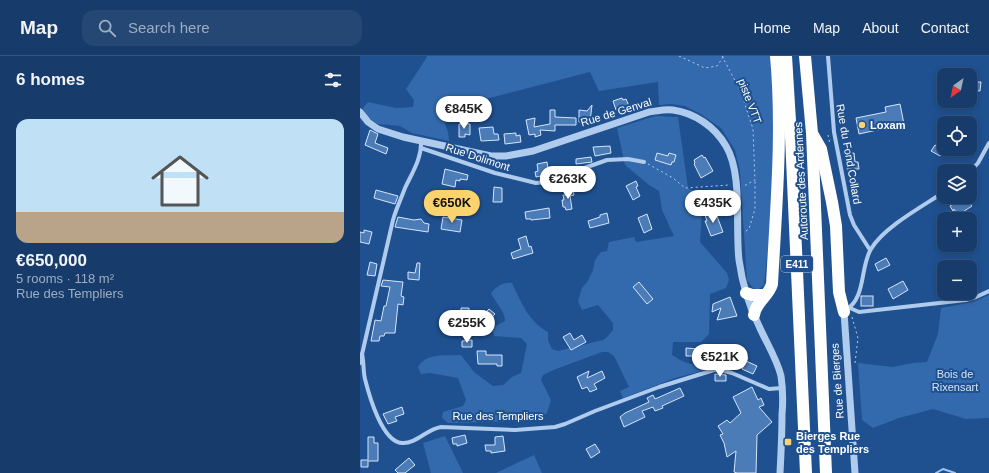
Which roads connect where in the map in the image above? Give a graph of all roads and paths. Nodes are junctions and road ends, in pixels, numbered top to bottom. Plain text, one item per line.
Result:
1 (680, 56) edge
2 (723, 56) edge
3 (776, 56) edge
4 (786, 56) edge
5 (806, 56) edge
6 (828, 56) edge
7 (723, 58) junction
8 (360, 112) edge
9 (812, 132) junction
10 (989, 142) edge
11 (421, 145) junction
12 (644, 162) joint
13 (977, 164) edge
14 (755, 180) junction
15 (736, 191) junction
16 (937, 197) edge
17 (738, 235) junction
18 (870, 250) junction
19 (989, 291) edge
20 (746, 293) junction
21 (765, 295) junction
22 (847, 310) junction
23 (754, 315) junction
24 (853, 320) dead end
25 (362, 354) junction
26 (360, 363) edge
27 (854, 367) dead end
28 (782, 388) junction
29 (780, 473) edge
30 (806, 473) edge
31 (826, 473) edge
32 (855, 473) edge

1 - 7 path
2 - 7 path, piste VTT
3 - 21 highway
4 - 30 highway, Autoroute des Ardennes / E411
5 - 9 highway, Autoroute des Ardennes / E411
6 - 18 street, Rue du Fond Collard
7 - 14 path, piste VTT
8 - 11 street
9 - 22 highway
9 - 31 highway, Autoroute des Ardennes / E411
10 - 13 street
11 - 12 street, Rue Dolimont
11 - 15 street, Rue de Genval
11 - 25 street, Rue des Templiers
12 - 15 path
14 - 15 path
14 - 17 path, piste VTT
15 - 17 street, Rue de Genval
16 - 18 street
17 - 20 street, Rue de Genval
18 - 22 street
19 - 22 street
20 - 21 highway
20 - 23 street, Rue de Genval
21 - 23 highway
22 - 32 street, Rue de Bierges
23 - 28 street, Rue de Genval
24 - 27 path
25 - 26 street, Rue des Templiers
25 - 28 street, Rue des Templiers
28 - 29 street, Rue de Genval

